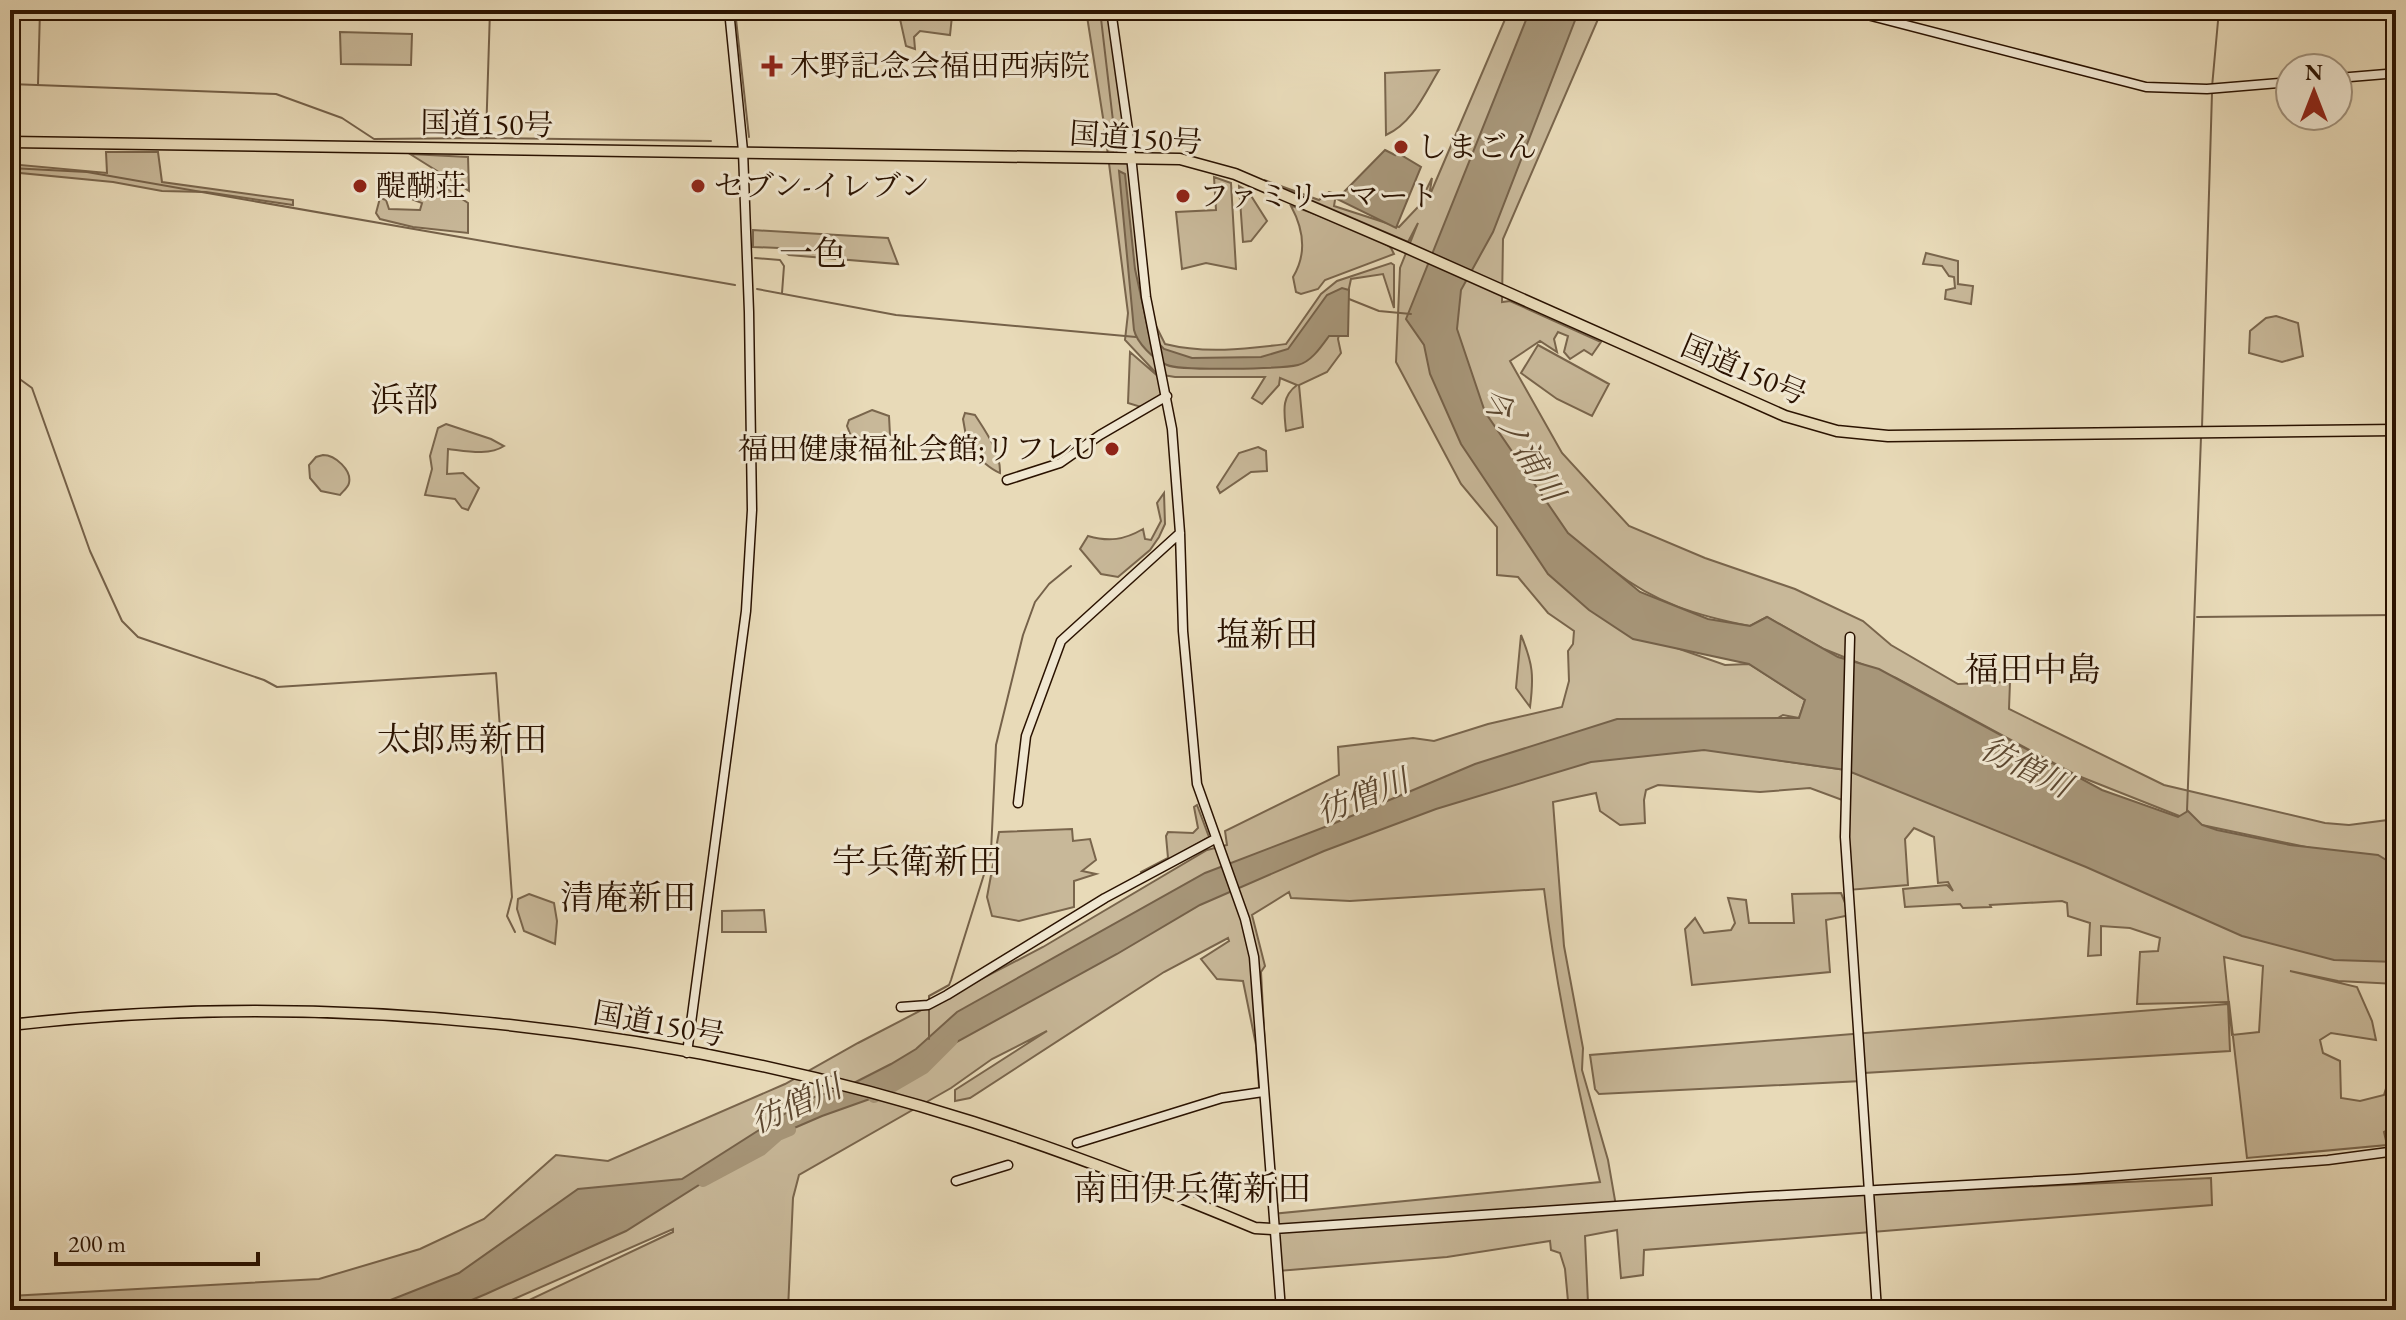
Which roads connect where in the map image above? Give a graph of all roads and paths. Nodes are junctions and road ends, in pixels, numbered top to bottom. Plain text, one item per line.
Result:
1 (729, 10) edge
2 (1111, 10) edge
3 (1848, 10) edge
4 (2386, 74) dead end
5 (2354, 77) edge
6 (2274, 83) edge
7 (10, 142) edge
8 (743, 151) junction
9 (1130, 156) junction
10 (1167, 396) junction
11 (2396, 430) edge
12 (1007, 480) dead end
13 (1180, 533) junction
14 (1850, 637) dead end
15 (1018, 803) dead end
16 (1215, 839) junction
17 (901, 1007) dead end
18 (10, 1025) edge
19 (687, 1053) junction
20 (1263, 1092) junction
21 (1077, 1143) dead end
22 (2396, 1151) edge
23 (1008, 1165) dead end
24 (956, 1181) dead end
25 (1870, 1190) junction
26 (1274, 1229) junction
27 (1281, 1310) edge
28 (1877, 1310) edge

1 - 8 street
2 - 9 street
3 - 6 street
4 - 5 street
7 - 8 highway, 国道150号
8 - 9 highway, 国道150号
8 - 19 street
9 - 10 street
9 - 11 highway, 国道150号
10 - 12 street
10 - 13 street
13 - 15 street
13 - 16 street
14 - 25 street
16 - 17 street
16 - 20 street
18 - 19 highway, 国道150号
19 - 26 highway, 国道150号
20 - 21 street
20 - 26 street
22 - 25 street
23 - 24 street
25 - 26 street
25 - 28 street
26 - 27 street

